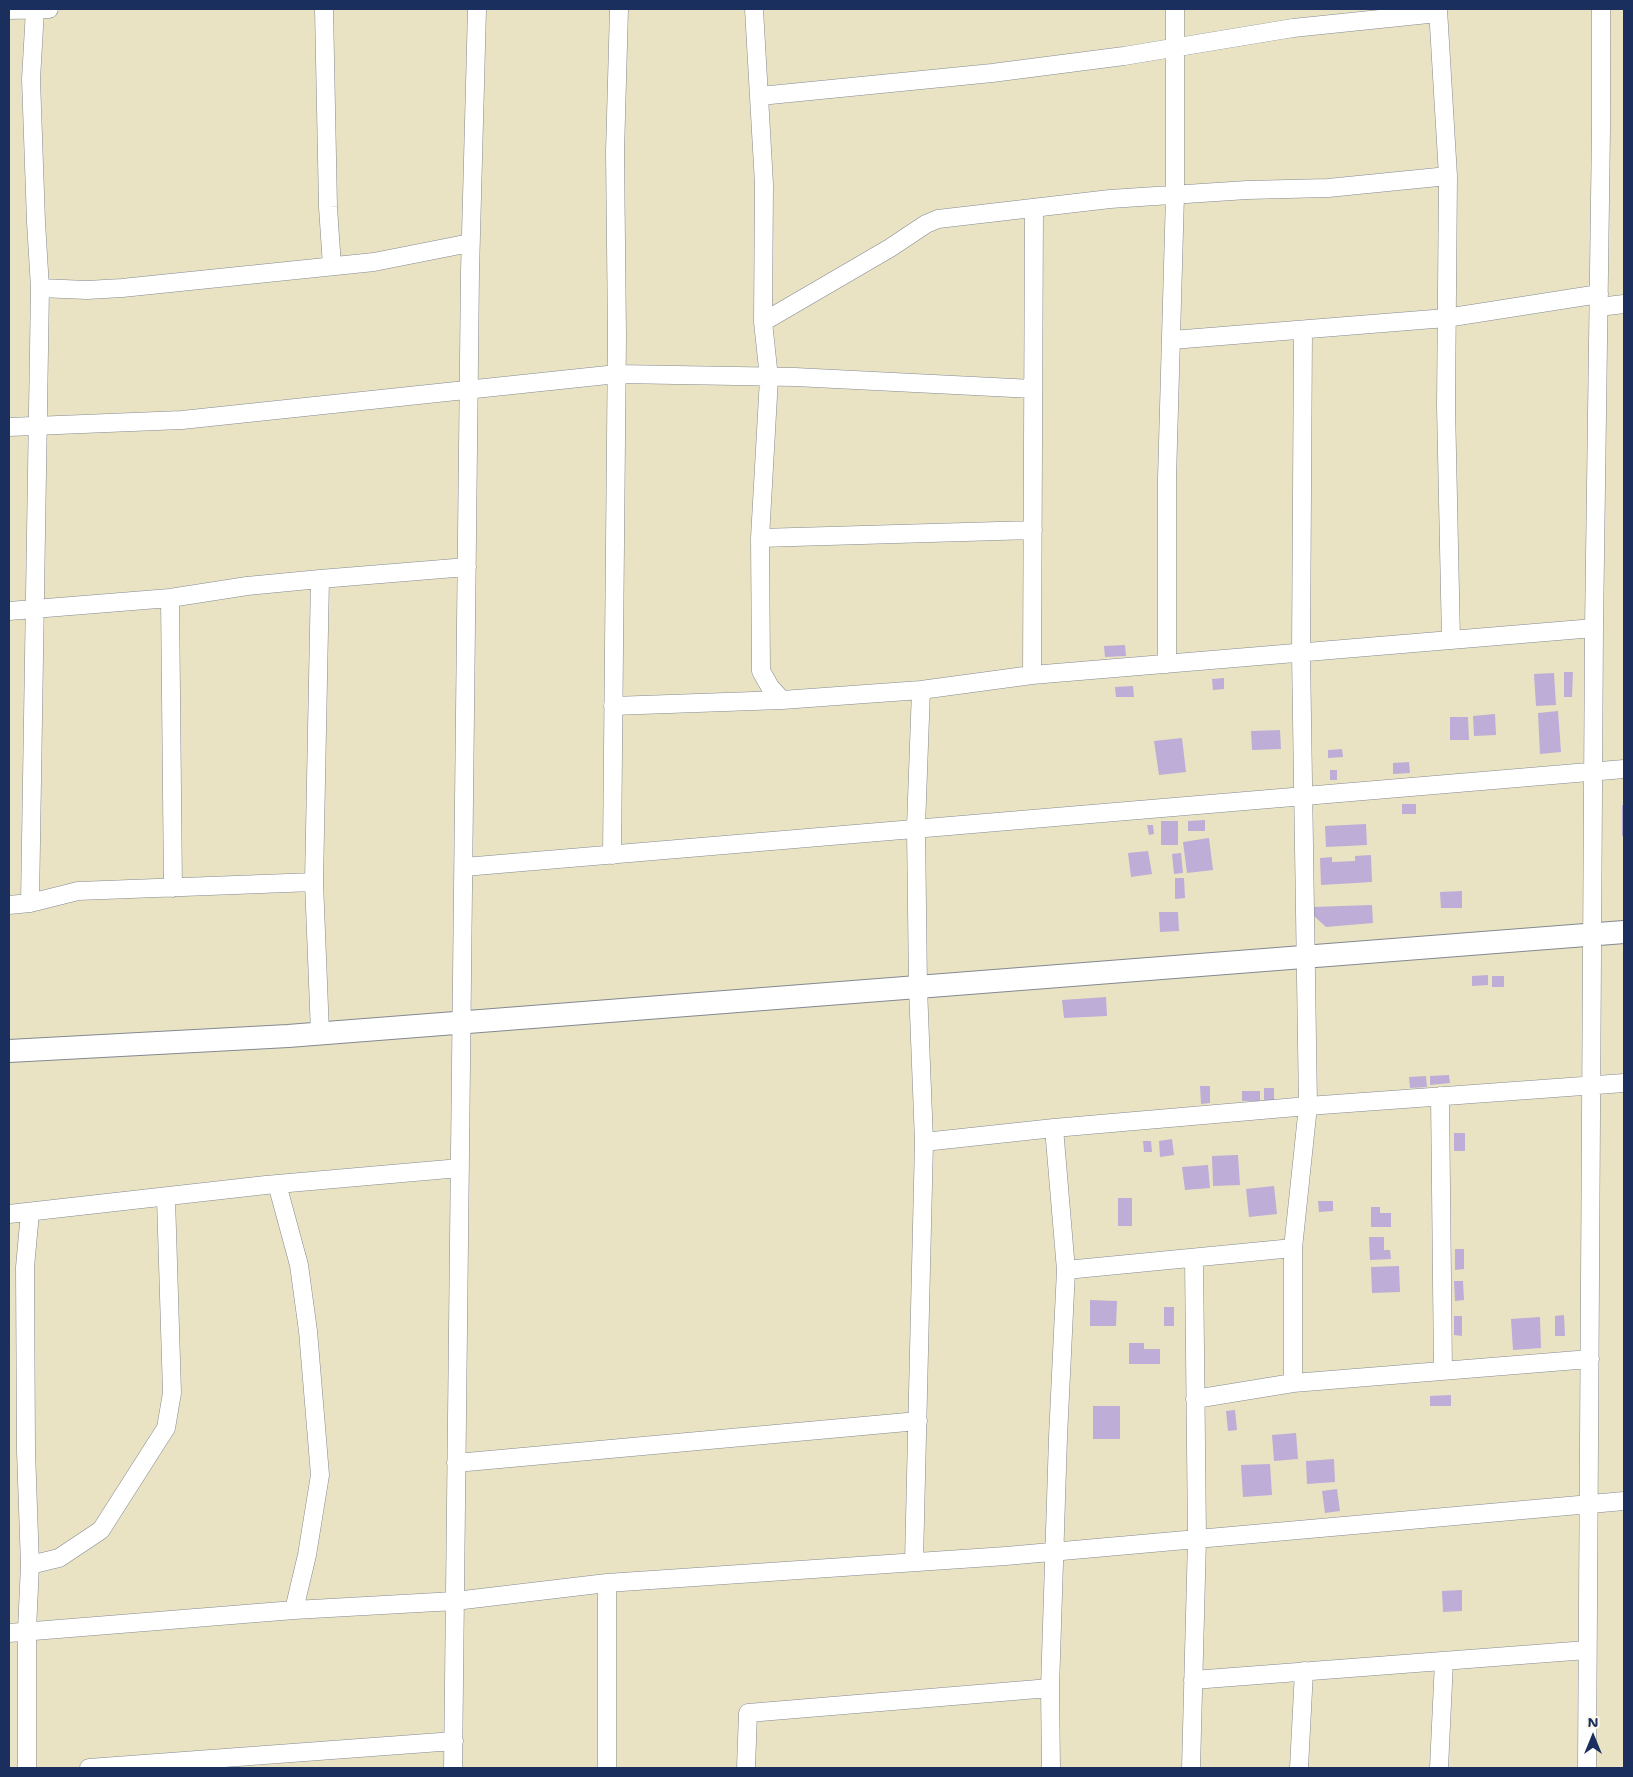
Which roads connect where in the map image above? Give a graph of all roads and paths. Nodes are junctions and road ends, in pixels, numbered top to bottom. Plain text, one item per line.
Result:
1 (42, 9) edge
2 (324, 9) edge
3 (477, 9) edge
4 (619, 9) edge
5 (754, 9) edge
6 (1175, 9) edge
7 (1600, 9) edge
8 (9, 10) edge
9 (1438, 11) edge
10 (1176, 48) junction
11 (760, 96) junction
12 (1448, 176) junction
13 (1175, 195) junction
14 (1034, 208) junction
15 (470, 243) junction
16 (332, 266) junction
17 (40, 288) junction
18 (1599, 301) junction
19 (1624, 304) edge
20 (1446, 318) junction
21 (763, 322) junction
22 (1303, 330) junction
23 (1172, 340) junction
24 (617, 374) junction
25 (769, 378) junction
26 (1033, 389) junction
27 (469, 390) junction
28 (38, 424) junction
29 (9, 427) edge
30 (1033, 530) junction
31 (760, 538) junction
32 (467, 567) junction
33 (320, 579) junction
34 (170, 598) junction
35 (36, 609) junction
36 (9, 611) edge
37 (1594, 628) junction
38 (1451, 640) junction
39 (1301, 653) junction
40 (1167, 664) junction
41 (1032, 675) junction
42 (921, 690) junction
43 (782, 700) junction
44 (613, 706) junction
45 (1624, 769) edge
46 (1594, 773) junction
47 (1303, 797) junction
48 (916, 827) junction
49 (612, 855) junction
50 (464, 867) junction
51 (314, 882) junction
52 (173, 888) junction
53 (30, 903) junction
54 (9, 905) edge
55 (1624, 932) edge
56 (1593, 934) junction
57 (1304, 956) junction
58 (918, 987) junction
59 (463, 1022) junction
60 (320, 1033) junction
61 (9, 1051) edge
62 (1624, 1083) edge
63 (1592, 1086) junction
64 (1440, 1096) junction
65 (1308, 1106) junction
66 (1054, 1128) junction
67 (924, 1142) junction
68 (460, 1168) junction
69 (277, 1184) junction
70 (166, 1198) junction
71 (30, 1213) junction
72 (9, 1214) edge
73 (1293, 1248) junction
74 (1194, 1258) junction
75 (1066, 1270) junction
76 (1590, 1359) junction
77 (1443, 1371) junction
78 (1293, 1383) junction
79 (1195, 1399) junction
80 (918, 1421) junction
81 (456, 1463) junction
82 (1624, 1501) edge
83 (1589, 1504) junction
84 (1197, 1539) junction
85 (1056, 1550) junction
86 (914, 1561) junction
87 (30, 1565) junction
88 (607, 1583) junction
89 (455, 1601) junction
90 (294, 1610) junction
91 (27, 1630) junction
92 (9, 1633) edge
93 (1588, 1650) junction
94 (1444, 1660) junction
95 (1304, 1671) junction
96 (1193, 1680) junction
97 (1050, 1688) junction
98 (454, 1741) junction
99 (27, 1768) edge
100 (89, 1768) edge
101 (453, 1768) edge
102 (608, 1768) edge
103 (746, 1768) edge
104 (1051, 1768) edge
105 (1191, 1768) edge
106 (1299, 1768) edge
107 (1439, 1768) edge
108 (1587, 1768) edge

1 - 8 street
1 - 17 street
2 - 16 street
3 - 15 street
4 - 24 street
5 - 11 street
6 - 10 street
7 - 18 street
9 - 10 street
9 - 12 street
10 - 11 street
10 - 13 street
11 - 21 street
12 - 13 street
12 - 20 street
13 - 14 street
13 - 23 street
14 - 21 street
14 - 26 street
15 - 16 street
15 - 27 street
16 - 17 street
17 - 28 street
18 - 19 street
18 - 20 street
18 - 37 street
20 - 22 street
20 - 38 street
21 - 25 street
22 - 23 street
22 - 39 street
23 - 40 street
24 - 25 street
24 - 27 street
24 - 44 street
25 - 26 street
25 - 31 street
26 - 30 street
27 - 28 street
27 - 32 street
28 - 29 street
28 - 35 street
30 - 31 street
30 - 41 street
31 - 43 street
32 - 33 street
32 - 50 street
33 - 34 street
33 - 51 street
34 - 35 street
34 - 52 street
35 - 36 street
35 - 53 street
37 - 38 street
37 - 46 street
38 - 39 street
39 - 40 street
39 - 47 street
40 - 41 street
41 - 42 street
42 - 43 street
42 - 48 street
43 - 44 street
44 - 49 street
45 - 46 street
46 - 47 street
46 - 56 street
47 - 48 street
47 - 57 street
48 - 49 street
48 - 58 street
49 - 50 street
50 - 59 street
51 - 52 street
51 - 60 street
52 - 53 street
53 - 54 street
55 - 56 street
56 - 57 street
56 - 63 street
57 - 58 street
57 - 65 street
58 - 59 street
58 - 67 street
59 - 60 street
59 - 68 street
60 - 61 street
62 - 63 street
63 - 64 street
63 - 76 street
64 - 65 street
64 - 77 street
65 - 66 street
65 - 73 street
66 - 67 street
66 - 75 street
67 - 80 street
68 - 69 street
68 - 81 street
69 - 70 street
69 - 90 street
70 - 71 street
70 - 87 street
71 - 72 street
71 - 87 street
73 - 74 street
73 - 78 street
74 - 75 street
74 - 79 street
75 - 85 street
76 - 77 street
76 - 83 street
77 - 78 street
78 - 79 street
79 - 84 street
80 - 81 street
80 - 86 street
81 - 89 street
82 - 83 street
83 - 84 street
83 - 93 street
84 - 85 street
84 - 96 street
85 - 86 street
85 - 97 street
86 - 88 street
87 - 91 street
88 - 89 street
88 - 102 street
89 - 90 street
89 - 98 street
90 - 91 street
91 - 92 street
91 - 99 street
93 - 94 street
93 - 108 street
94 - 95 street
94 - 107 street
95 - 96 street
95 - 106 street
96 - 105 street
97 - 103 street
97 - 104 street
98 - 100 street
98 - 101 street

